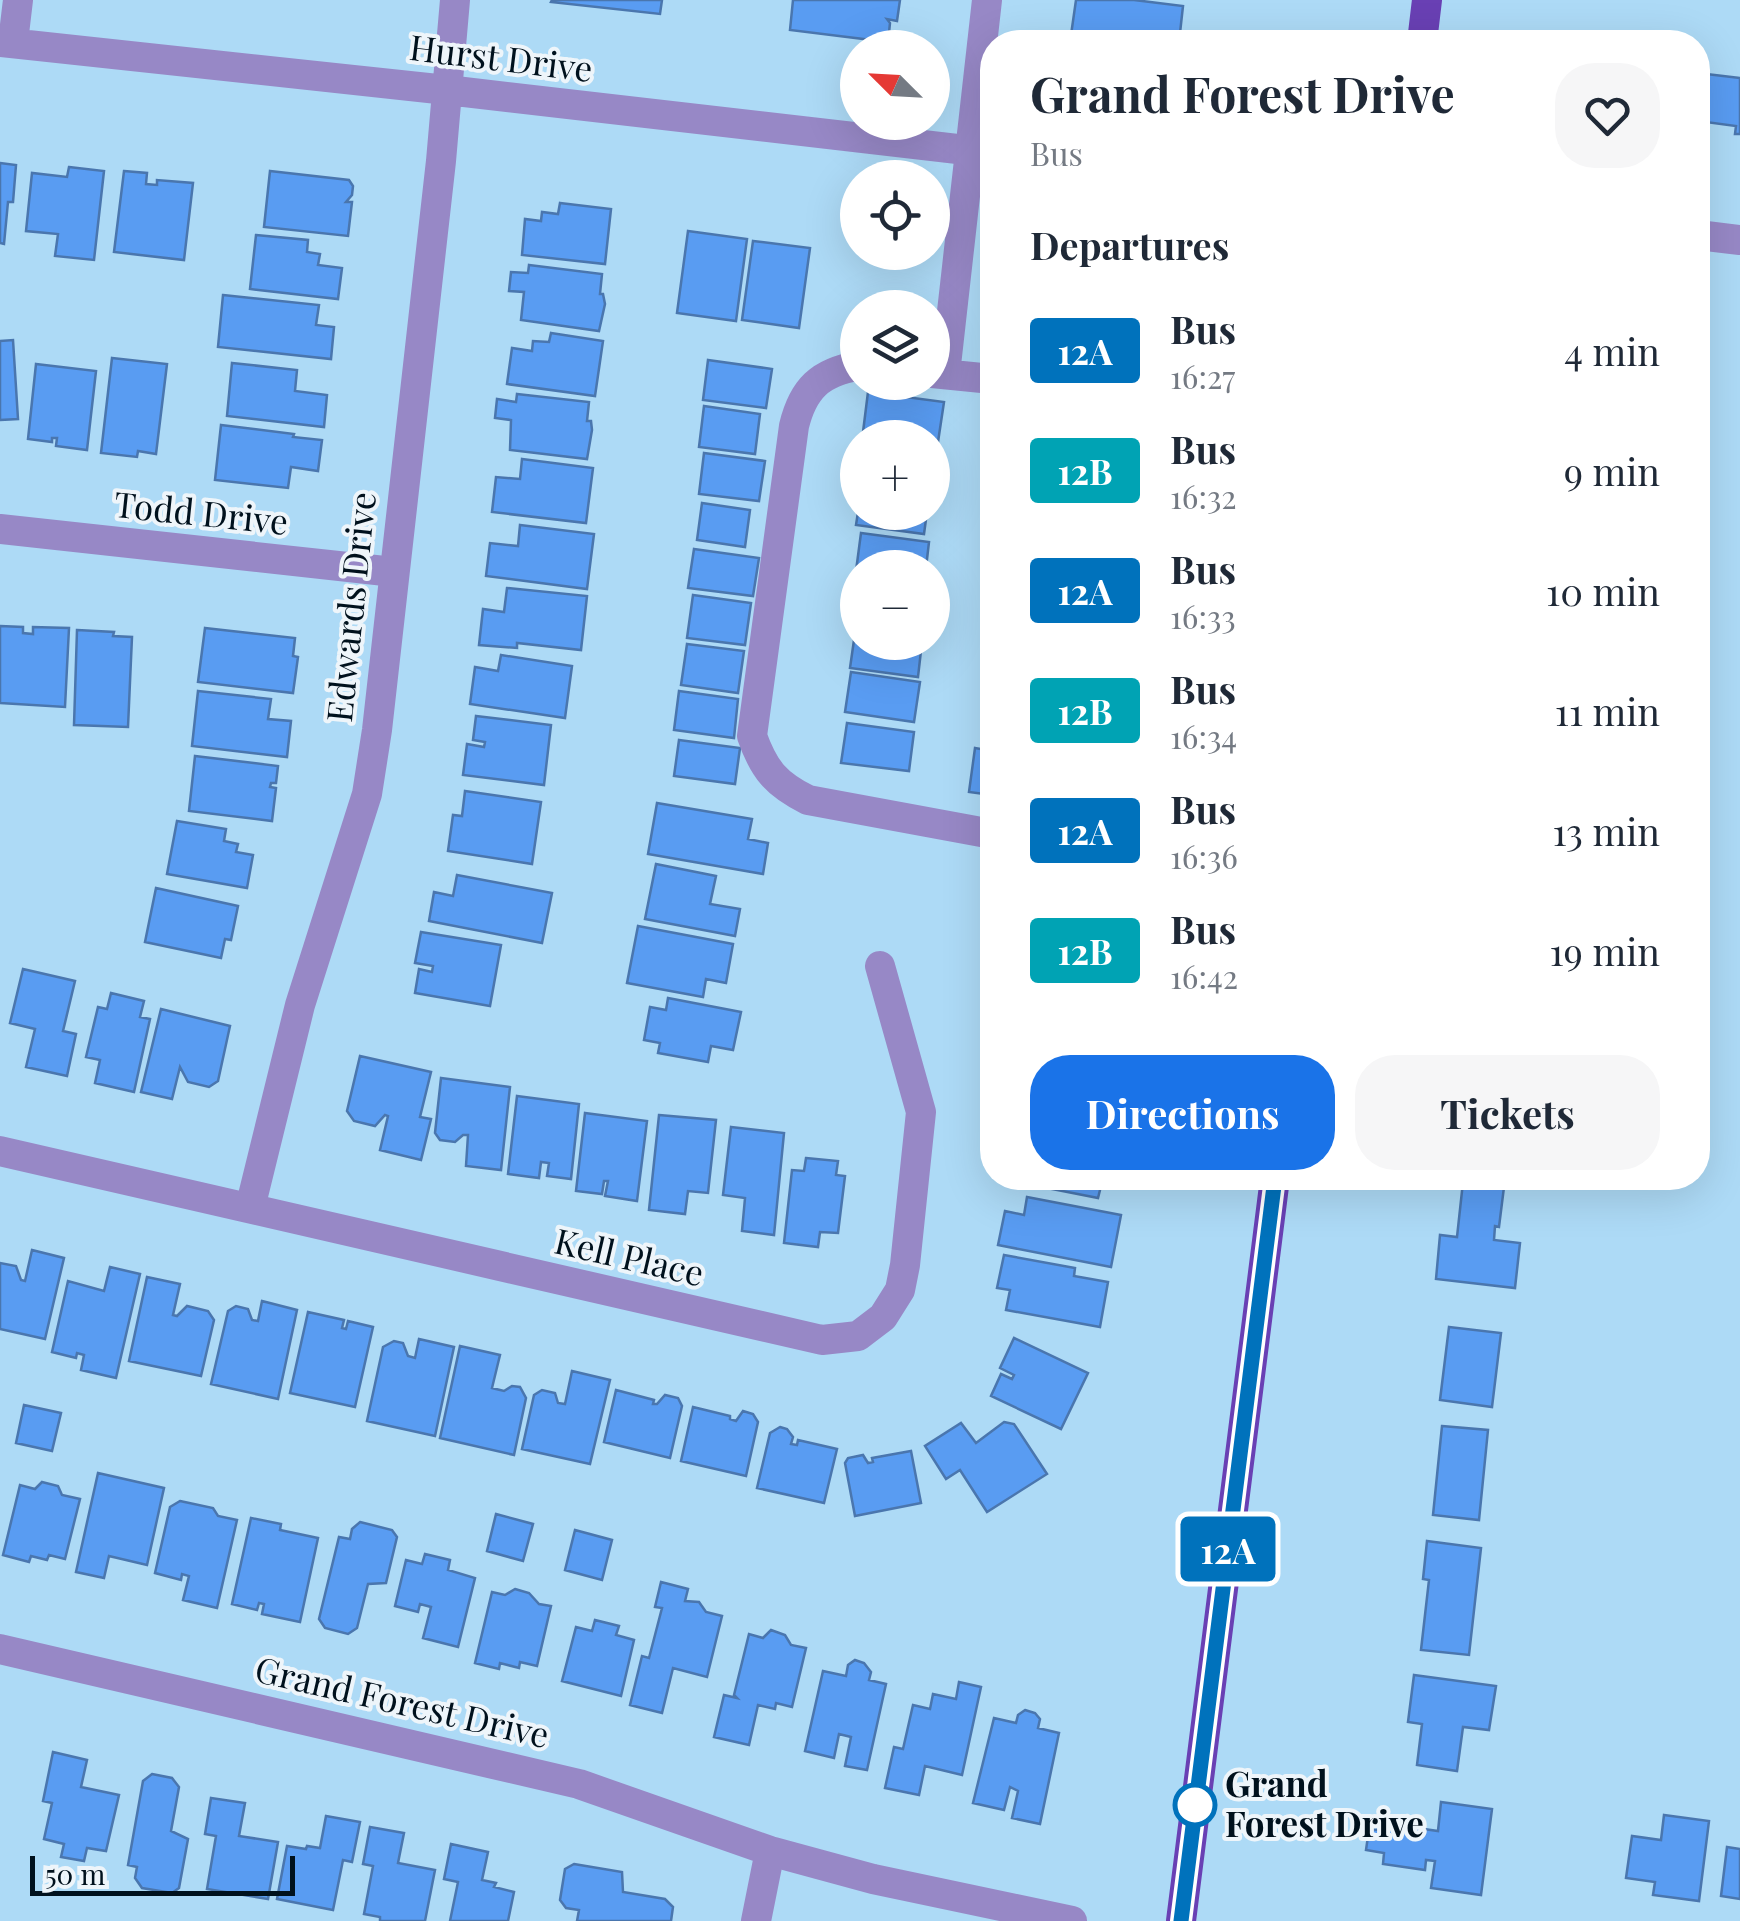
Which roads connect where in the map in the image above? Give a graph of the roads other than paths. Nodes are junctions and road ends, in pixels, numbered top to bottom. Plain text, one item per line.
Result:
1 (18, 0) edge
2 (455, 0) edge
3 (987, 0) edge
4 (1427, 0) edge
5 (986, 30) edge
6 (1423, 30) edge
7 (7, 42) edge
8 (447, 90) junction
9 (980, 152) edge
10 (980, 157) edge
11 (1710, 236) edge
12 (1740, 240) edge
13 (950, 315) edge
14 (840, 369) edge
15 (950, 374) edge
16 (980, 378) edge
17 (0, 529) edge
18 (394, 572) junction
19 (980, 832) edge
20 (880, 966) dead end
21 (0, 1151) edge
22 (1273, 1190) edge
23 (250, 1208) junction
24 (0, 1649) edge
25 (770, 1851) junction
26 (756, 1921) edge
27 (1072, 1921) edge
28 (1181, 1921) edge

1 - 7 street
2 - 8 street, Edwards Drive
3 - 5 street
4 - 6 main road
7 - 8 street, Hurst Drive
8 - 9 street, Hurst Drive
8 - 18 street, Edwards Drive
10 - 13 street
11 - 12 street
14 - 19 street
15 - 16 street
17 - 18 street, Todd Drive
18 - 23 street, Edwards Drive
20 - 23 street, Kell Place
21 - 23 street, Kell Place
22 - 28 main road
24 - 25 street, Grand Forest Drive
25 - 26 street
25 - 27 street, Grand Forest Drive

